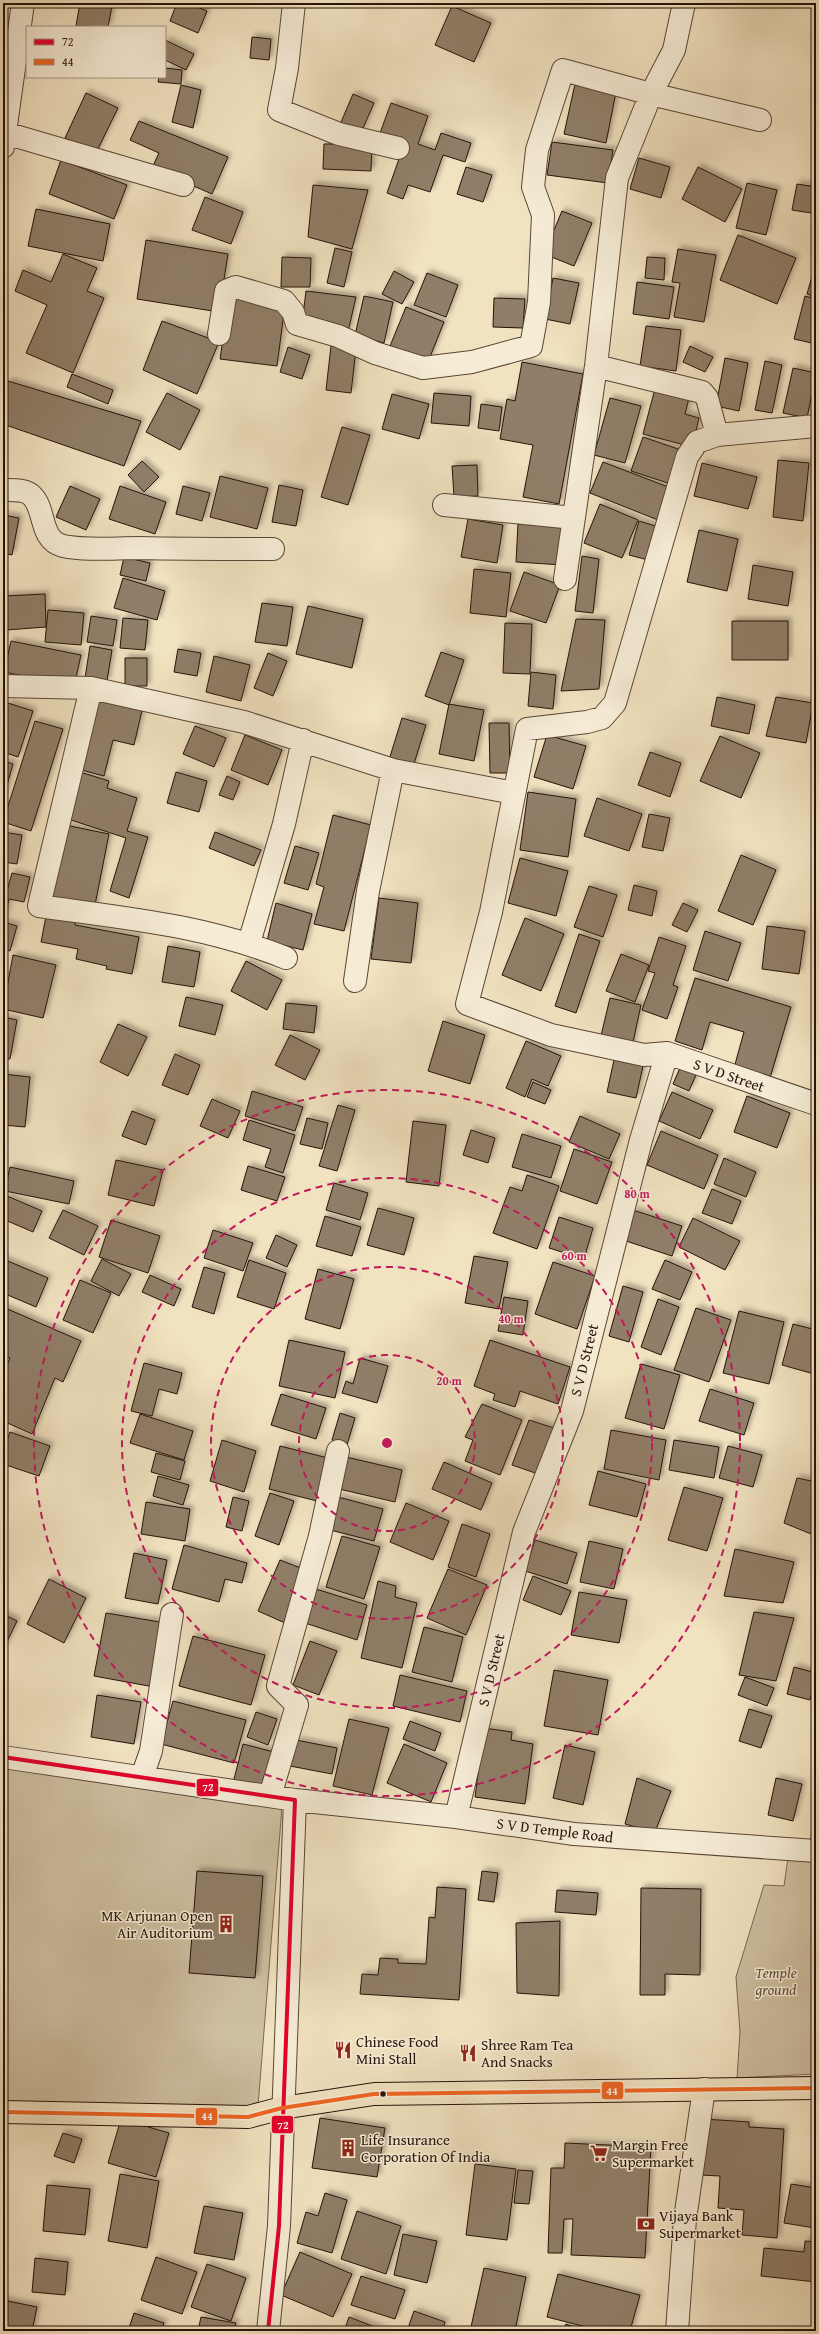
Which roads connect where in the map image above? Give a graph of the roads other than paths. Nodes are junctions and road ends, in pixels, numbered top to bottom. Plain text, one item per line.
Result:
1 (23, 3) edge
2 (294, 3) edge
3 (684, 3) edge
4 (651, 94) junction
5 (7, 97) edge
6 (760, 120) dead end
7 (4, 141) edge
8 (398, 148) dead end
9 (183, 184) dead end
10 (219, 334) dead end
11 (596, 366) junction
12 (816, 426) edge
13 (717, 435) junction
14 (3, 490) edge
15 (444, 505) dead end
16 (574, 518) junction
17 (273, 548) dead end
18 (565, 579) dead end
19 (3, 686) edge
20 (91, 688) junction
21 (303, 740) junction
22 (394, 770) junction
23 (514, 793) junction
24 (249, 943) junction
25 (286, 958) dead end
26 (355, 981) dead end
27 (667, 1053) junction
28 (816, 1104) edge
29 (338, 1452) dead end
30 (172, 1614) dead end
31 (3, 1757) edge
32 (142, 1778) junction
33 (270, 1796) junction
34 (295, 1800) junction
35 (456, 1817) junction
36 (816, 1852) edge
37 (816, 2088) edge
38 (704, 2089) junction
39 (282, 2108) junction
40 (3, 2112) edge
41 (268, 2331) edge
42 (677, 2331) edge

1 - 5 street
2 - 8 street
3 - 4 street
4 - 6 street
4 - 10 street
4 - 11 street
5 - 7 street
7 - 9 street
11 - 13 street
11 - 16 street
12 - 13 street
13 - 23 street
14 - 17 street
15 - 16 street
16 - 18 street
19 - 20 street
20 - 21 street
20 - 24 street
21 - 22 street
21 - 24 street
22 - 23 street
22 - 26 street
23 - 27 street
24 - 25 street
27 - 28 street, S V D Street
27 - 35 street, S V D Street
29 - 33 street
30 - 32 street
31 - 32 street, S V D Temple Road
32 - 33 street, S V D Temple Road
33 - 34 street, S V D Temple Road
34 - 35 street, S V D Temple Road
34 - 39 street
35 - 36 street, S V D Temple Road
37 - 38 main road
38 - 39 main road
38 - 42 street
39 - 40 main road
39 - 41 street

